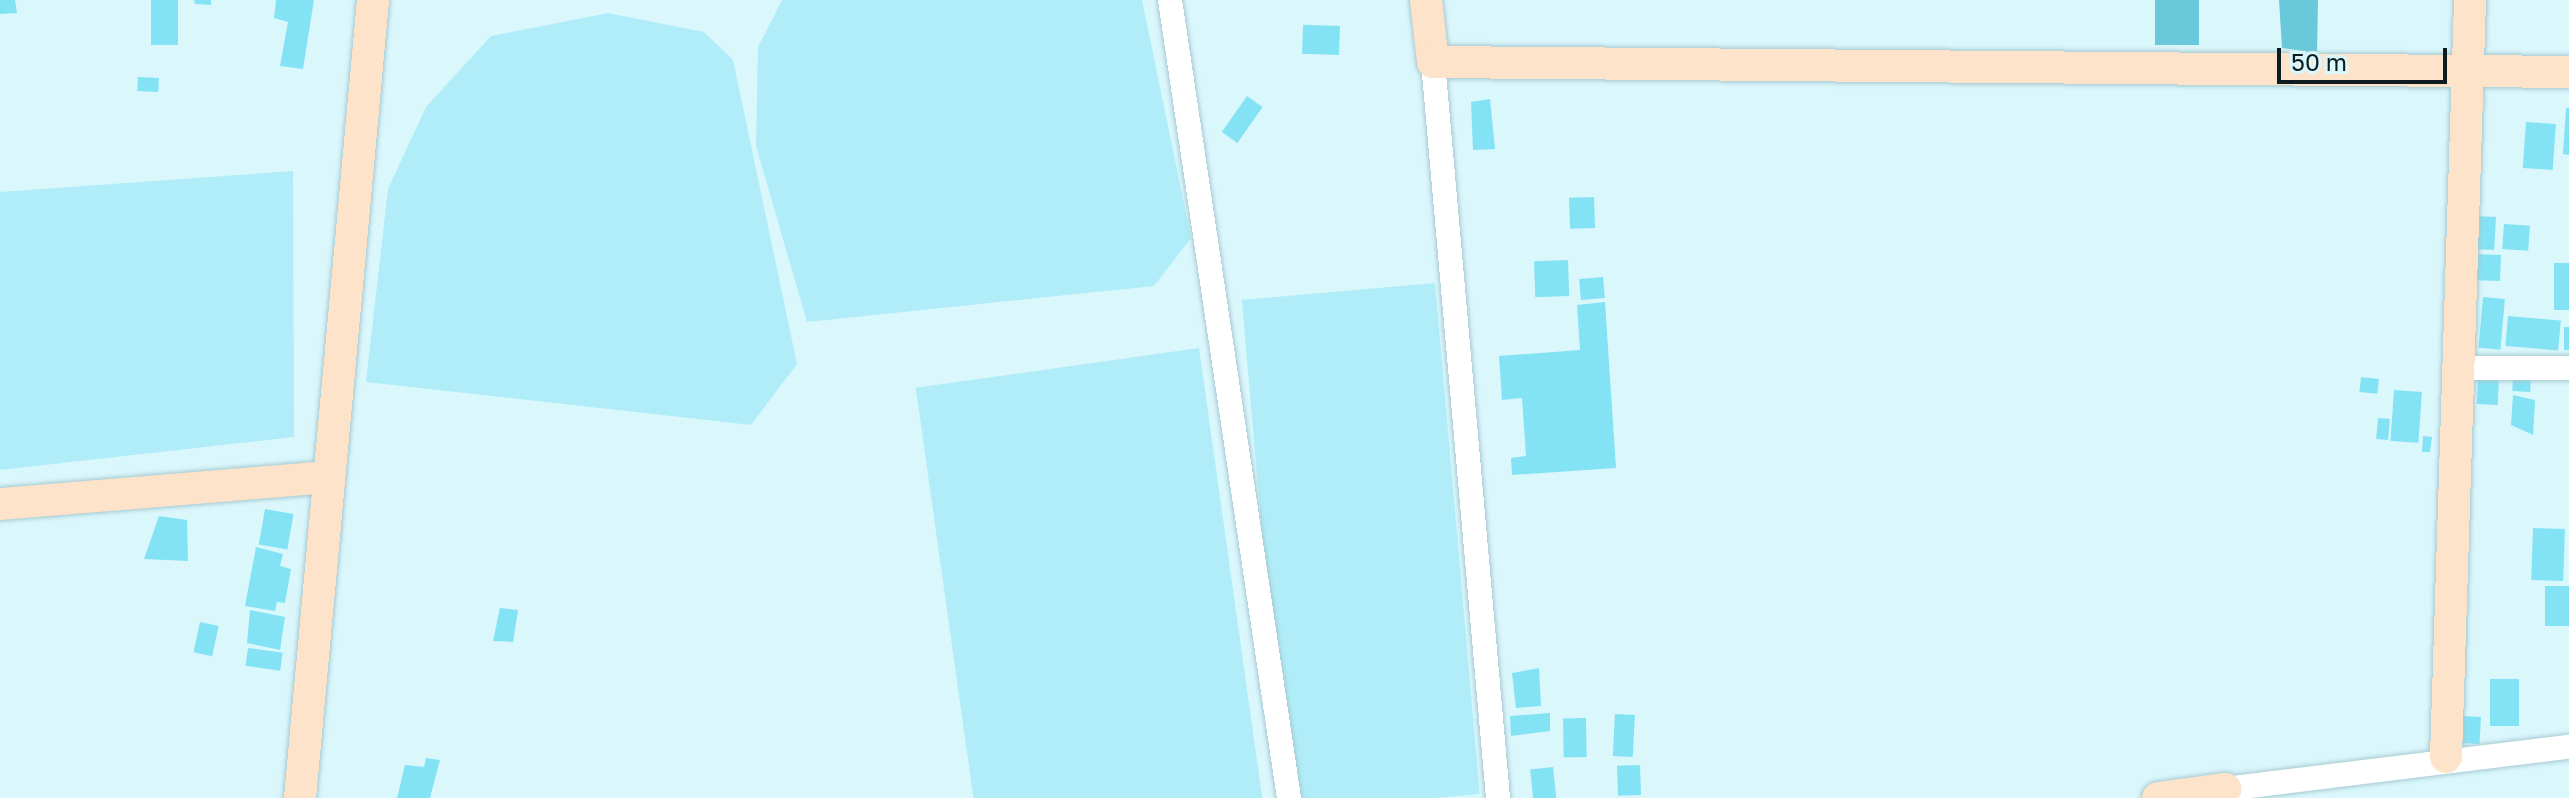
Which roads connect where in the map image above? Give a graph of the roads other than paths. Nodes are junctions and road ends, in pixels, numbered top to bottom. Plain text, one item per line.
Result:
1 (373, 0) edge
2 (1170, 0) edge
3 (1426, 0) edge
4 (2470, 0) edge
5 (1433, 62) junction
6 (2569, 72) edge
7 (2467, 73) junction
8 (2458, 368) junction
9 (2569, 368) edge
10 (325, 477) junction
11 (0, 504) edge
12 (2569, 747) edge
13 (2446, 757) junction
14 (2225, 789) joint
15 (300, 798) edge
16 (1289, 798) edge
17 (1498, 798) edge
18 (2158, 798) edge

1 - 10 street
2 - 16 street
3 - 5 street
4 - 7 street
5 - 7 street
5 - 17 street
6 - 7 street
7 - 8 street
8 - 9 street
8 - 13 street
10 - 11 street
10 - 15 street
12 - 13 street
13 - 14 street
14 - 18 street

